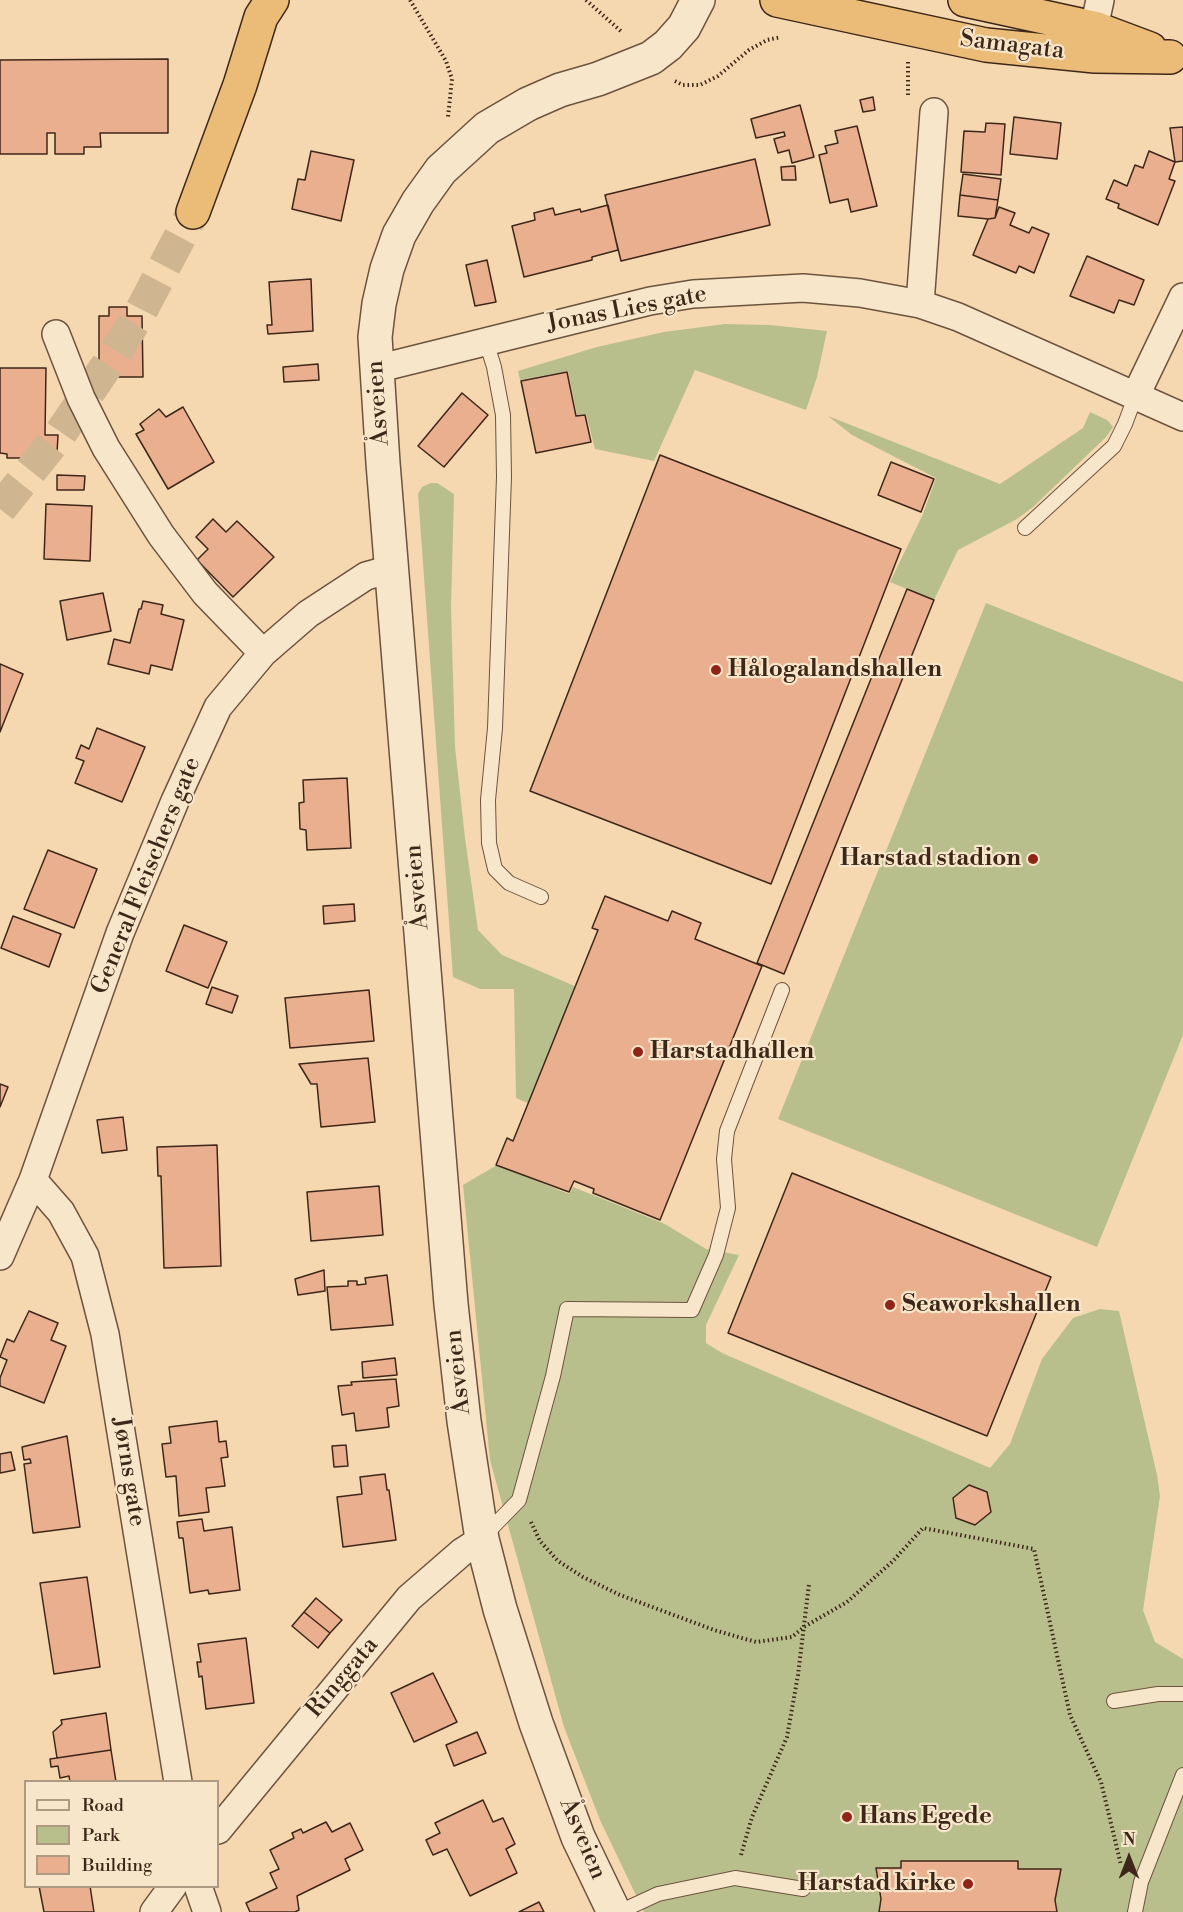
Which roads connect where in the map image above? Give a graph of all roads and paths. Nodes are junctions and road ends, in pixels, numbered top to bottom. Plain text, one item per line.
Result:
1 (410, 0) edge
2 (586, 0) edge
3 (698, 0) edge
4 (777, 0) edge
5 (965, 0) edge
6 (264, 6) edge
7 (1097, 14) edge
8 (788, 36) dead end
9 (897, 57) dead end
10 (651, 58) junction
11 (1177, 58) edge
12 (908, 60) dead end
13 (934, 112) dead end
14 (441, 170) junction
15 (193, 212) tunnel mouth
16 (1183, 297) edge
17 (920, 304) junction
18 (56, 334) dead end
19 (486, 341) junction
20 (376, 369) junction
21 (1136, 397) junction
22 (1183, 417) edge
23 (1025, 528) dead end
24 (391, 569) junction
25 (262, 653) junction
26 (541, 897) dead end
27 (782, 990) dead end
28 (33, 1180) junction
29 (0, 1256) edge
30 (519, 1500) junction
31 (482, 1539) junction
32 (809, 1584) dead end
33 (804, 1627) junction
34 (1183, 1694) edge
35 (1114, 1701) dead end
36 (1183, 1775) edge
37 (178, 1780) edge
38 (219, 1829) edge
39 (1122, 1869) dead end
40 (735, 1878) junction
41 (172, 1888) edge
42 (198, 1888) edge
43 (803, 1889) dead end
44 (154, 1912) edge
45 (207, 1912) edge
46 (614, 1912) edge
47 (619, 1912) edge
48 (1135, 1912) edge

1 - 14 path
2 - 10 path
3 - 10 street, Åsveien
4 - 11 highway, Samagata
5 - 7 highway, Samagata
6 - 15 highway
7 - 11 highway, Samagata
8 - 10 path
9 - 12 path
10 - 14 street, Åsveien
13 - 17 street
14 - 20 street, Åsveien
16 - 21 street
17 - 19 street, Jonas Lies gate
17 - 21 street, Jonas Lies gate
18 - 25 street
19 - 20 street, Jonas Lies gate
19 - 26 lane
20 - 24 street, Åsveien
21 - 22 street, Jonas Lies gate
21 - 23 lane
24 - 25 street, General Fleischers gate
24 - 31 street, Åsveien
25 - 28 street, General Fleischers gate
27 - 30 lane
28 - 29 street, General Fleischers gate
28 - 37 street, Jørns gate
30 - 31 lane
30 - 33 path
31 - 38 street, Ringgata
31 - 46 street, Åsveien
32 - 33 path
33 - 39 path
33 - 40 path
34 - 35 lane
36 - 48 lane
40 - 43 lane
40 - 47 lane
41 - 44 street
42 - 45 street

